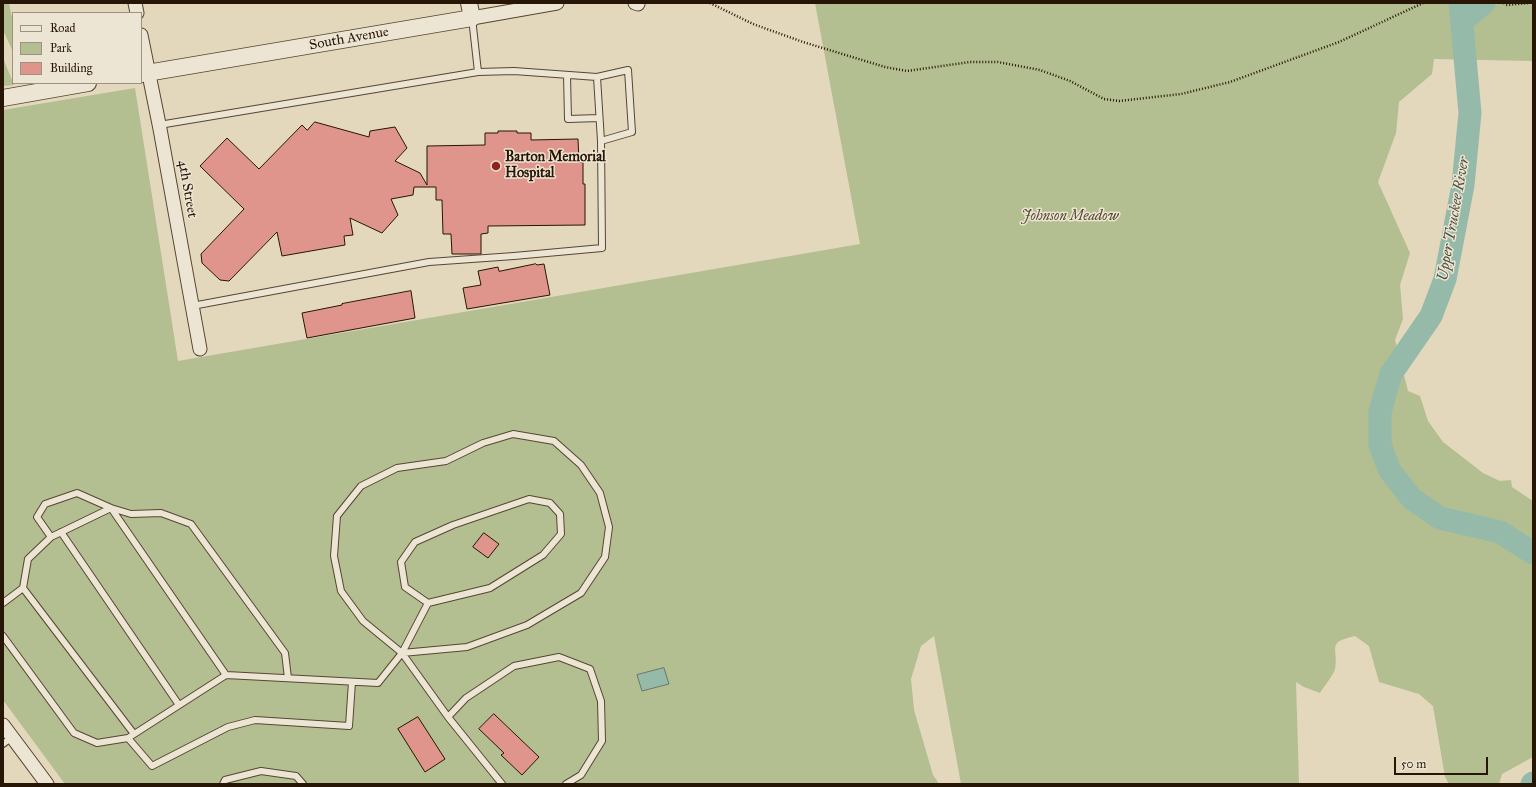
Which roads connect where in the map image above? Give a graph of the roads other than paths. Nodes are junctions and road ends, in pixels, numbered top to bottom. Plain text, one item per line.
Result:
1 (557, 3) edge
2 (471, 10) edge
3 (142, 48) edge
4 (478, 72) junction
5 (144, 73) edge
6 (567, 75) junction
7 (597, 77) junction
8 (82, 84) edge
9 (3, 98) edge
10 (599, 118) junction
11 (159, 125) junction
12 (601, 141) junction
13 (192, 306) junction
14 (200, 349) dead end
15 (111, 508) junction
16 (61, 532) junction
17 (51, 537) junction
18 (23, 588) junction
19 (3, 603) edge
20 (428, 603) junction
21 (3, 636) edge
22 (402, 653) junction
23 (226, 675) junction
24 (288, 678) junction
25 (352, 682) junction
26 (179, 705) junction
27 (448, 717) junction
28 (3, 725) edge
29 (134, 734) junction
30 (128, 738) junction
31 (8, 741) edge
32 (47, 784) edge
33 (223, 784) edge
34 (303, 784) edge
35 (502, 784) edge
36 (566, 784) edge

1 - 2 street, South Avenue
2 - 4 lane
2 - 5 street, South Avenue
3 - 5 street, 4th Street
4 - 6 lane
4 - 11 lane
5 - 11 street, 4th Street
6 - 7 lane
6 - 10 lane
7 - 10 lane
7 - 12 lane
8 - 9 street
10 - 12 lane
11 - 13 street, 4th Street
12 - 13 lane
13 - 14 street, 4th Street
15 - 16 lane
15 - 17 lane
15 - 23 lane
15 - 24 lane
16 - 17 lane
16 - 26 lane
17 - 18 lane
18 - 19 lane
18 - 29 lane
20 - 20 lane
20 - 22 lane
21 - 30 lane
22 - 22 lane
22 - 25 lane
22 - 27 lane
23 - 24 lane
23 - 26 lane
24 - 25 lane
25 - 30 lane
26 - 29 lane
27 - 35 lane
27 - 36 lane
28 - 31 street
29 - 30 lane
31 - 32 street
33 - 34 lane

